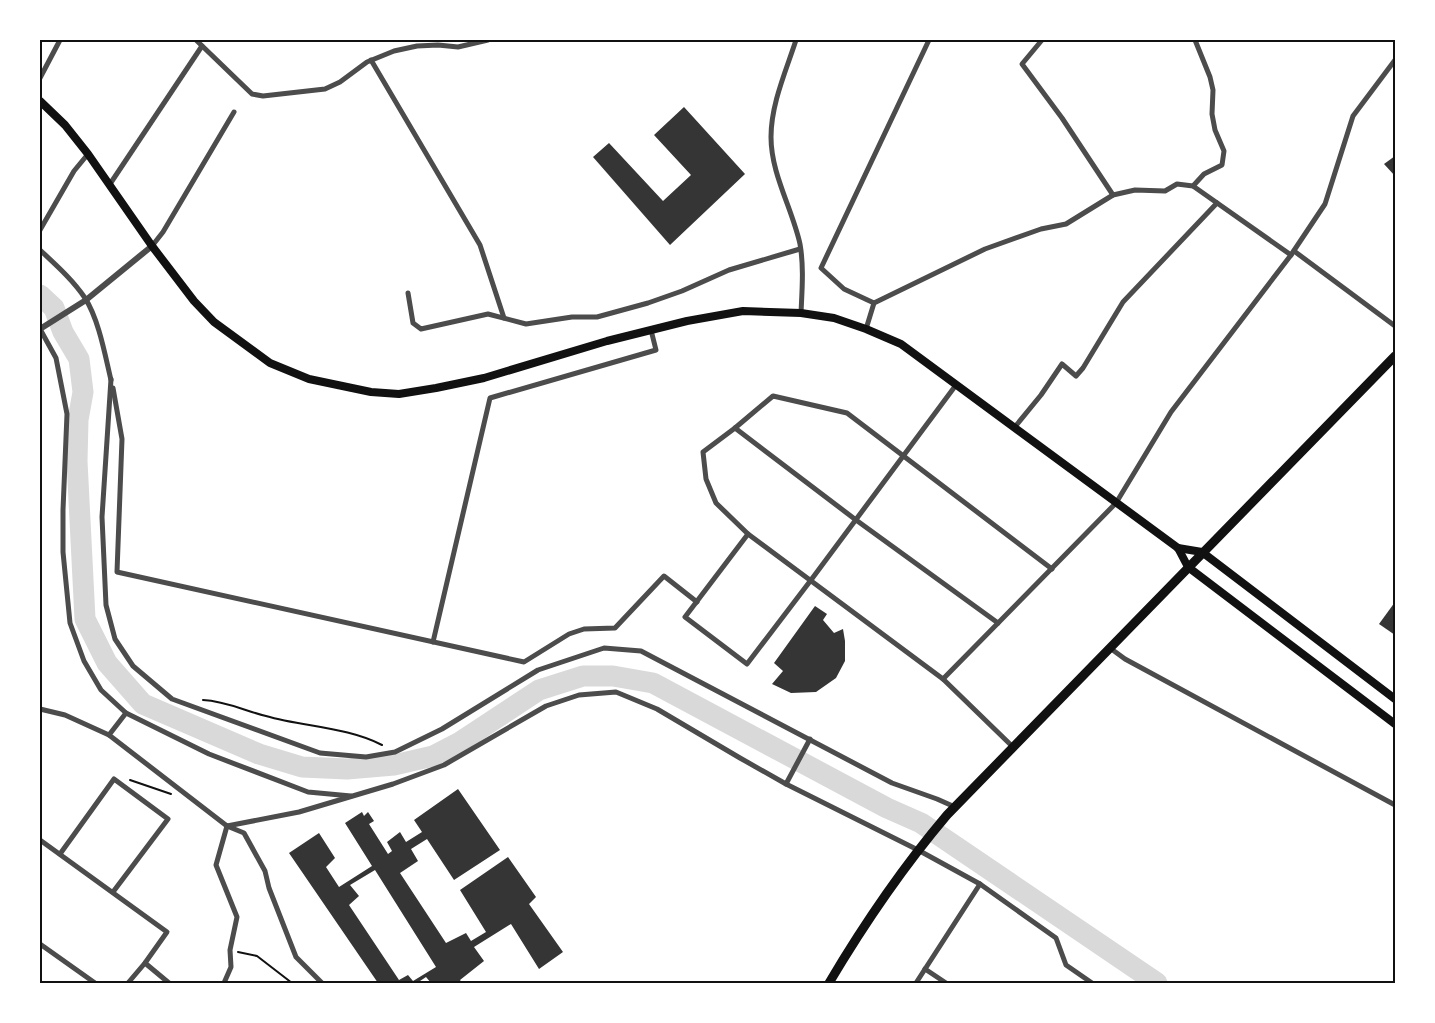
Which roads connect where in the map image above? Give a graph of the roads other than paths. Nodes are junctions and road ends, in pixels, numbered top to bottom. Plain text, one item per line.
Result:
1 (60, 40) edge
2 (196, 40) edge
3 (488, 40) edge
4 (796, 40) edge
5 (928, 40) edge
6 (1042, 40) edge
7 (1195, 40) edge
8 (202, 46) junction
9 (372, 60) junction
10 (1395, 60) edge
11 (40, 78) edge
12 (40, 101) edge
13 (234, 112) dead end
14 (88, 154) junction
15 (110, 184) junction
16 (1193, 186) junction
17 (1113, 195) junction
18 (1217, 203) junction
19 (40, 230) edge
20 (152, 246) junction
21 (800, 249) junction
22 (40, 250) edge
23 (1292, 253) junction
24 (408, 293) dead end
25 (86, 300) junction
26 (874, 303) junction
27 (801, 313) junction
28 (504, 318) junction
29 (1395, 326) edge
30 (866, 328) junction
31 (40, 329) edge
32 (651, 330) junction
33 (1395, 356) edge
34 (111, 378) junction
35 (956, 385) junction
36 (735, 428) junction
37 (1014, 428) junction
38 (904, 456) junction
39 (1116, 503) junction
40 (856, 520) junction
41 (748, 534) junction
42 (1178, 548) junction
43 (1202, 552) junction
44 (1188, 567) junction
45 (1052, 569) junction
46 (811, 580) junction
47 (697, 602) junction
48 (998, 622) junction
49 (433, 642) junction
50 (1110, 648) junction
51 (943, 679) junction
52 (1395, 699) edge
53 (40, 709) edge
54 (126, 713) junction
55 (1395, 724) edge
56 (109, 735) junction
57 (810, 740) junction
58 (1013, 747) junction
59 (786, 784) junction
60 (354, 797) junction
61 (1395, 805) edge
62 (955, 807) junction
63 (228, 826) junction
64 (40, 840) edge
65 (921, 847) junction
66 (60, 854) junction
67 (980, 884) junction
68 (113, 892) junction
69 (40, 944) edge
70 (145, 963) junction
71 (925, 969) junction
72 (95, 983) edge
73 (128, 983) edge
74 (169, 983) edge
75 (224, 983) edge
76 (322, 983) edge
77 (829, 983) edge
78 (916, 983) edge
79 (946, 983) edge
80 (1092, 983) edge

1 - 11 street
2 - 8 street
3 - 9 street
4 - 21 street
5 - 26 street
6 - 17 street
7 - 16 street
8 - 9 street
8 - 15 street
9 - 28 street
10 - 23 street
12 - 14 main road
13 - 20 street
14 - 15 main road
14 - 19 street
15 - 20 main road
16 - 17 street
16 - 18 street
17 - 26 street
18 - 23 street
18 - 37 street
20 - 25 street
20 - 32 main road
21 - 27 street
21 - 28 street
22 - 25 street
23 - 29 street
23 - 39 street
24 - 28 street
25 - 31 street
25 - 34 street
26 - 30 street
27 - 30 main road
27 - 32 main road
30 - 35 main road
31 - 54 street
32 - 49 street
33 - 43 highway
34 - 49 street
34 - 57 street
35 - 37 main road
35 - 38 street
36 - 38 street
36 - 40 street
36 - 41 street
37 - 39 main road
38 - 40 street
38 - 45 street
39 - 42 main road
39 - 45 street
40 - 46 street
40 - 48 street
41 - 46 street
41 - 47 street
42 - 43 main road
42 - 44 main road
43 - 44 highway
43 - 52 main road
44 - 50 highway
44 - 55 main road
45 - 48 street
46 - 47 street
46 - 51 street
47 - 49 street
48 - 51 street
50 - 58 highway
50 - 61 street
51 - 58 street
53 - 56 street
54 - 56 street
54 - 60 street
56 - 63 street
57 - 59 street
57 - 62 street
58 - 62 highway
59 - 60 street
59 - 65 street
60 - 63 street
62 - 65 highway
63 - 75 street
63 - 76 street
64 - 66 street
65 - 67 street
65 - 77 highway
66 - 68 street
66 - 68 street
67 - 71 street
67 - 80 street
68 - 70 street
69 - 72 street
70 - 73 street
70 - 74 street
71 - 78 street
71 - 79 street

